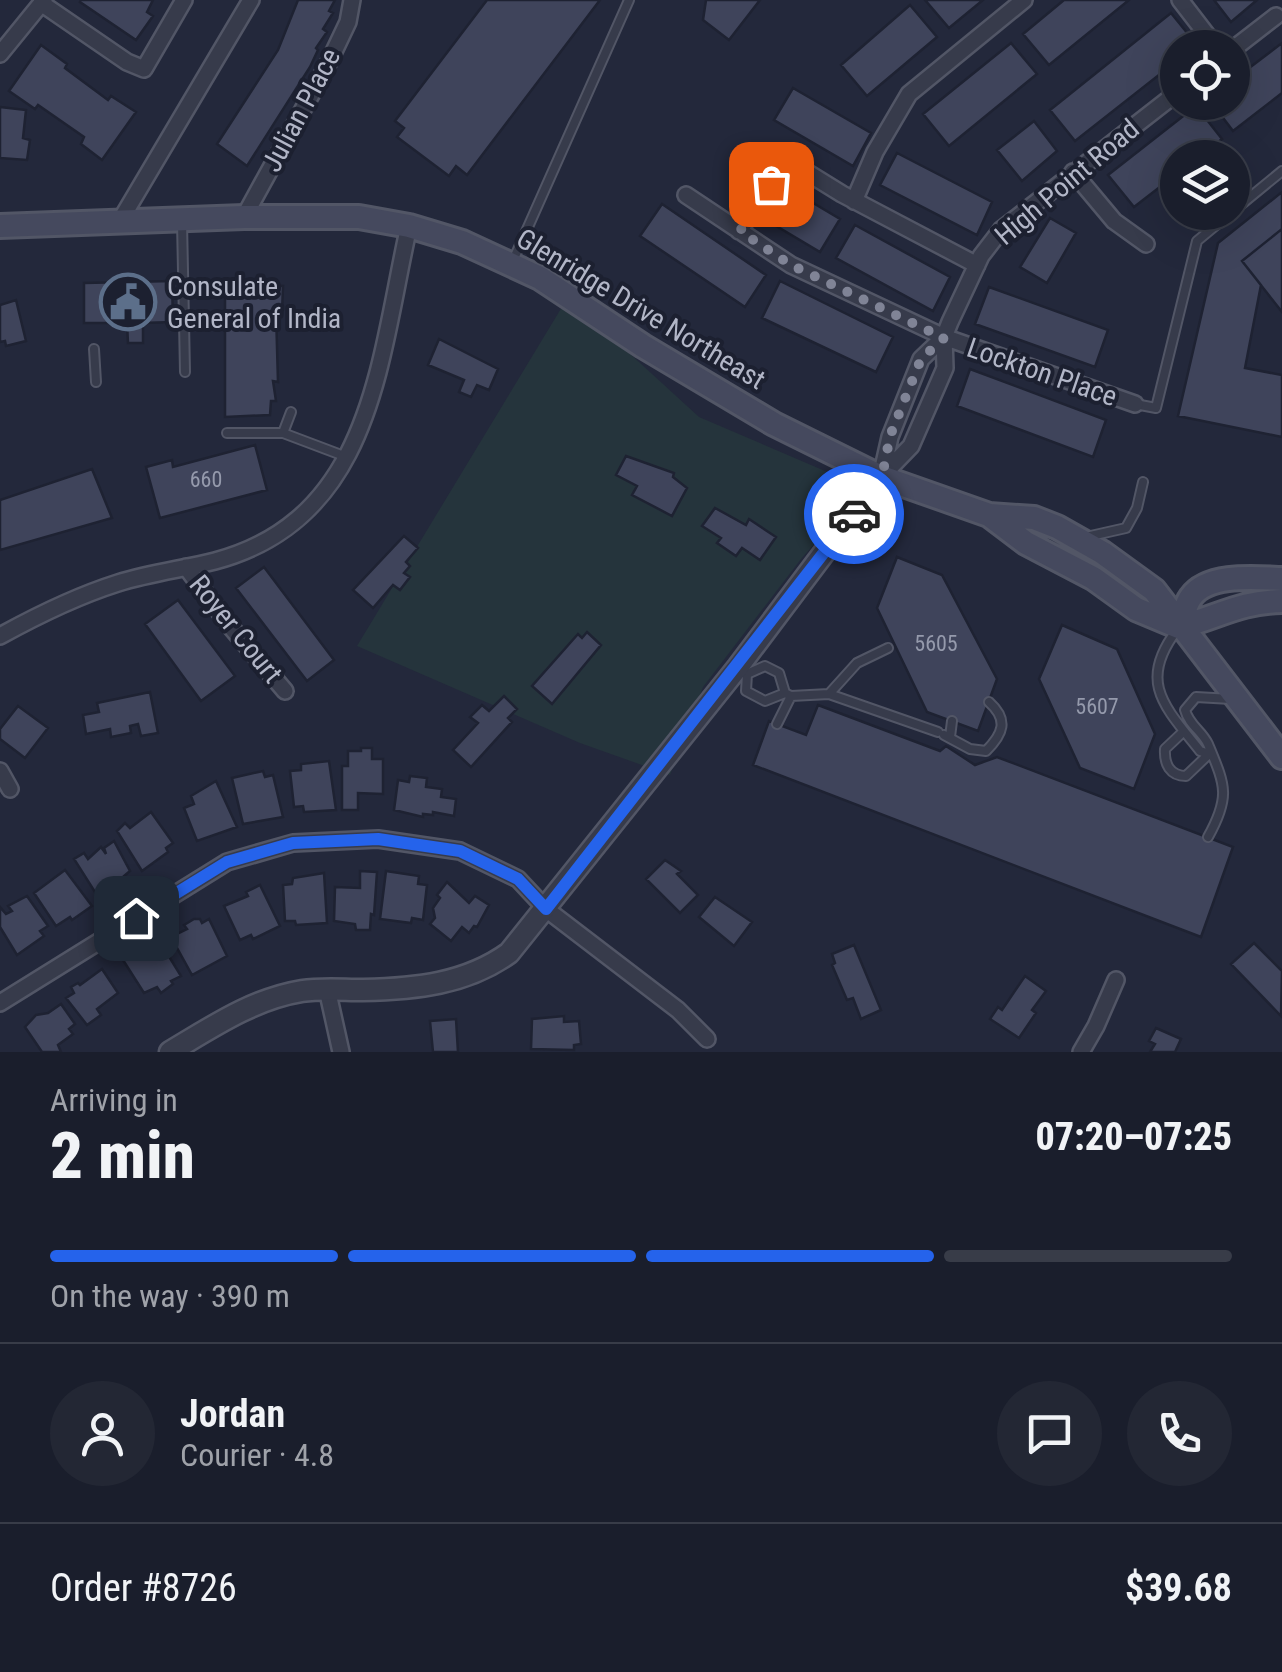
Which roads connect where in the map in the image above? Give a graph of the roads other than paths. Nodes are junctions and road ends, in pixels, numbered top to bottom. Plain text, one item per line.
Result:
1 (184, 0) edge
2 (250, 0) edge
3 (352, 0) edge
4 (629, 0) edge
5 (1024, 0) edge
6 (1180, 0) edge
7 (43, 1) edge
8 (1276, 16) dead end
9 (1203, 30) edge
10 (1250, 36) edge
11 (0, 54) edge
12 (1160, 106) edge
13 (1073, 172) junction
14 (1282, 172) edge
15 (686, 195) dead end
16 (1250, 198) edge
17 (854, 201) junction
18 (244, 217) junction
19 (182, 219) junction
20 (120, 221) junction
21 (0, 226) edge
22 (409, 226) junction
23 (1210, 230) edge
24 (740, 231) junction
25 (1146, 244) dead end
26 (512, 263) junction
27 (977, 265) junction
28 (944, 338) junction
29 (94, 349) dead end
30 (185, 372) dead end
31 (915, 376) junction
32 (96, 382) dead end
33 (937, 385) junction
34 (1135, 404) joint
35 (292, 412) dead end
36 (227, 432) dead end
37 (283, 433) junction
38 (348, 458) junction
39 (882, 477) junction
40 (1143, 482) dead end
41 (989, 516) junction
42 (1078, 538) junction
43 (186, 566) junction
44 (1282, 579) edge
45 (1282, 601) edge
46 (1179, 627) junction
47 (0, 636) edge
48 (888, 648) dead end
49 (742, 670) junction
50 (286, 691) dead end
51 (788, 694) junction
52 (828, 694) junction
53 (1236, 700) junction
54 (989, 702) dead end
55 (952, 721) dead end
56 (778, 724) dead end
57 (1184, 730) junction
58 (944, 734) junction
59 (1209, 754) junction
60 (1282, 757) edge
61 (0, 771) edge
62 (10, 788) dead end
63 (1208, 837) dead end
64 (546, 909) junction
65 (1116, 980) dead end
66 (326, 989) junction
67 (0, 1003) edge
68 (707, 1039) dead end
69 (170, 1052) edge
70 (342, 1052) edge
71 (1081, 1052) edge

1 - 7 street
2 - 20 street
3 - 18 street, Julian Place
4 - 26 lane
5 - 17 street
6 - 9 street
7 - 11 street
8 - 10 street
12 - 13 street, High Point Road
13 - 25 street
13 - 27 street, High Point Road
14 - 16 lane
15 - 24 street, Lockton Place
17 - 24 street
17 - 27 street
18 - 19 main road, Glenridge Drive Northeast
18 - 22 main road, Glenridge Drive Northeast
19 - 20 main road, Glenridge Drive Northeast
19 - 30 lane
20 - 21 main road, Glenridge Drive Northeast
22 - 26 main road, Glenridge Drive Northeast
22 - 38 street
23 - 34 lane
24 - 28 street, Lockton Place
26 - 39 main road, Glenridge Drive Northeast
27 - 28 street, High Point Road
28 - 31 street, High Point Road
28 - 33 street, High Point Road
28 - 34 street, Lockton Place
29 - 32 lane
31 - 33 lane
31 - 39 street, High Point Road
33 - 39 street, High Point Road
35 - 37 lane
36 - 37 lane
37 - 38 lane
38 - 43 street
39 - 41 main road, Glenridge Drive Northeast
39 - 49 street
40 - 42 lane
41 - 42 main road
41 - 46 main road
42 - 46 main road
43 - 47 street
43 - 50 street, Royer Court
44 - 46 main road
45 - 46 main road
46 - 53 main road
46 - 57 lane
48 - 52 lane
49 - 51 lane
49 - 51 lane
49 - 64 street
51 - 52 lane
51 - 56 lane
52 - 58 lane
53 - 59 lane
53 - 60 main road
54 - 58 lane
55 - 58 lane
57 - 59 lane
57 - 59 lane
59 - 63 lane
61 - 62 street
64 - 66 street
64 - 67 street
64 - 68 street
65 - 71 street
66 - 69 street
66 - 70 street

